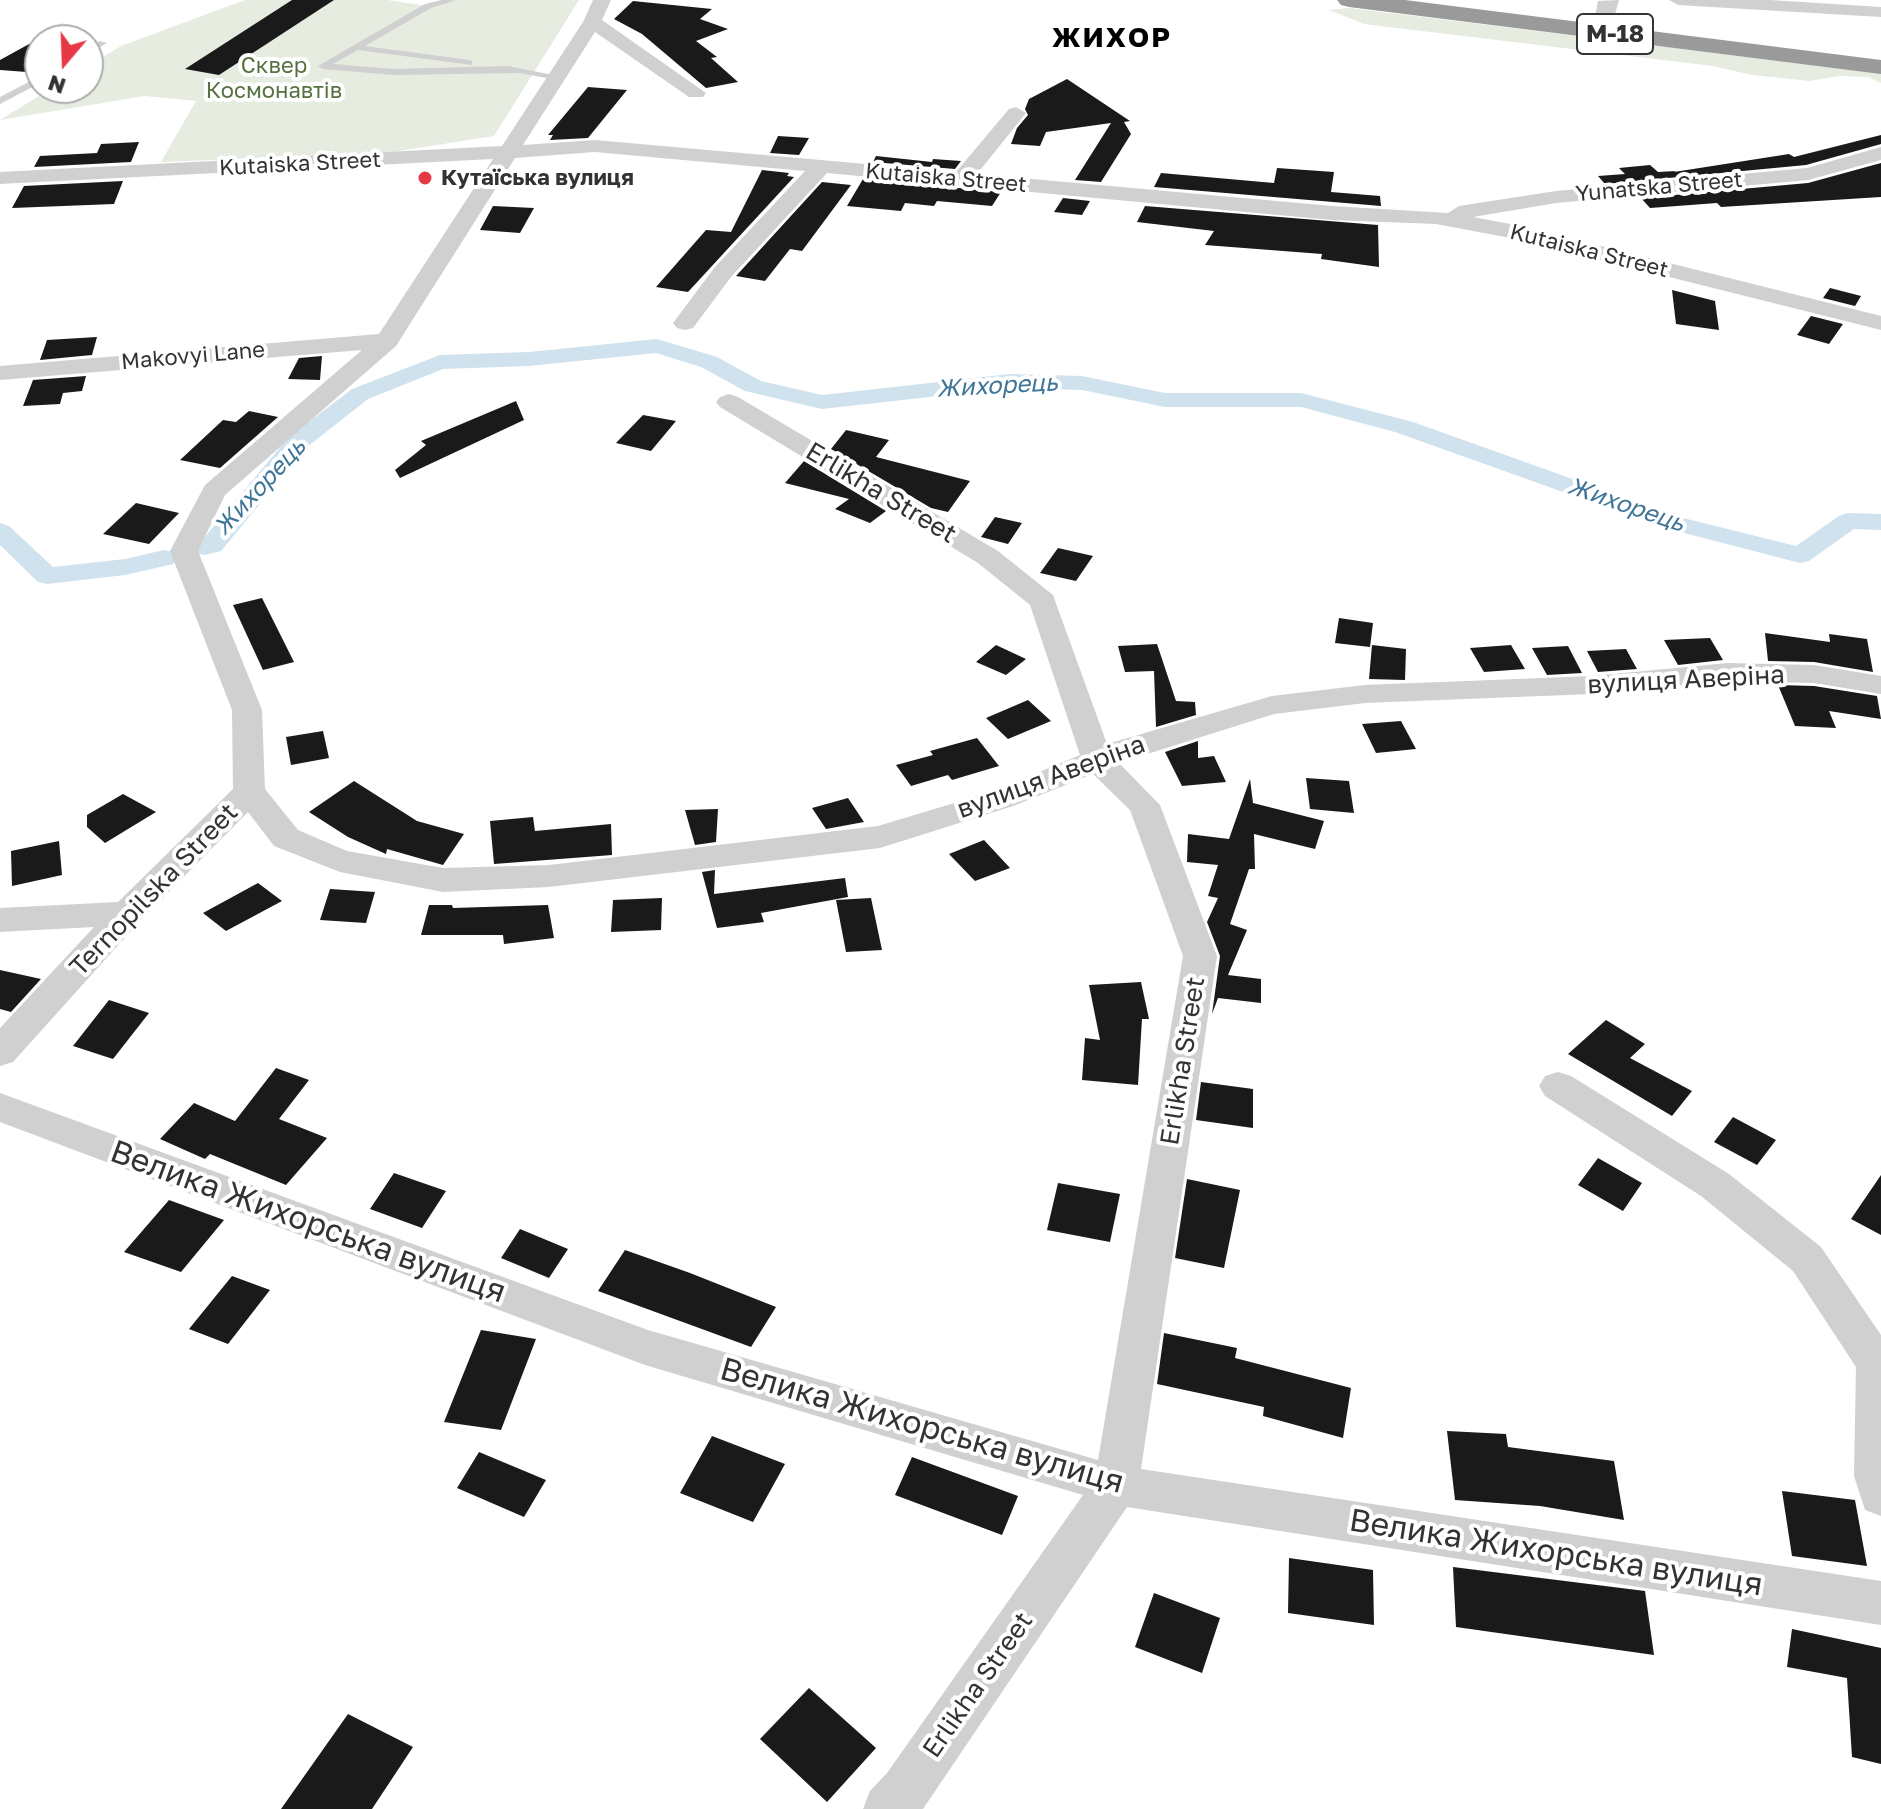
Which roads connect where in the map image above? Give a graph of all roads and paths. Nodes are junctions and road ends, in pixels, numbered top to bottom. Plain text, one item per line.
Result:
1 (453, 0) edge
2 (602, 0) edge
3 (1349, 0) edge
4 (1610, 0) edge
5 (1678, 0) edge
6 (1881, 12) edge
7 (592, 22) junction
8 (1601, 32) junction
9 (356, 47) junction
10 (1881, 67) edge
11 (518, 71) junction
12 (558, 77) junction
13 (24, 88) edge
14 (696, 93) dead end
15 (0, 101) edge
16 (1016, 113) dead end
17 (511, 151) junction
18 (1881, 153) edge
19 (433, 157) junction
20 (822, 166) junction
21 (494, 177) junction
22 (0, 178) edge
23 (962, 179) junction
24 (1436, 217) junction
25 (685, 323) dead end
26 (1881, 323) edge
27 (387, 341) junction
28 (0, 373) edge
29 (729, 402) dead end
30 (1881, 685) edge
31 (1097, 760) junction
32 (249, 791) junction
33 (127, 914) junction
34 (0, 920) edge
35 (0, 1052) edge
36 (1558, 1086) dead end
37 (0, 1107) edge
38 (1116, 1485) junction
39 (1881, 1496) edge
40 (1881, 1603) edge
41 (907, 1803) edge

1 - 9 lane
2 - 7 street, Ternopilska Street
3 - 8 highway, М-18
4 - 8 street
5 - 6 street
7 - 12 street, Ternopilska Street
7 - 14 street
8 - 10 highway, М-18
9 - 11 lane
9 - 11 lane
11 - 12 lane
12 - 17 street, Ternopilska Street
13 - 15 lane
16 - 23 street
17 - 19 street, Kutaiska Street
17 - 20 street, Kutaiska Street
17 - 21 street, Ternopilska Street
18 - 24 street, Yunatska Street
19 - 21 street
19 - 22 street, Kutaiska Street
20 - 23 street, Kutaiska Street
20 - 25 street
21 - 27 street, Ternopilska Street
23 - 24 street, Kutaiska Street
24 - 26 street, Kutaiska Street
27 - 28 street, Makovyi Lane
27 - 32 street, Ternopilska Street
29 - 31 street, Erlikha Street
30 - 31 street, вулиця Аверіна
31 - 32 street, вулиця Аверіна
31 - 38 street, Erlikha Street
32 - 33 street, Ternopilska Street
33 - 34 street
33 - 35 street, Ternopilska Street
36 - 39 street
37 - 38 street, Велика Жихорська вулиця
38 - 40 street, Велика Жихорська вулиця
38 - 41 street, Erlikha Street

